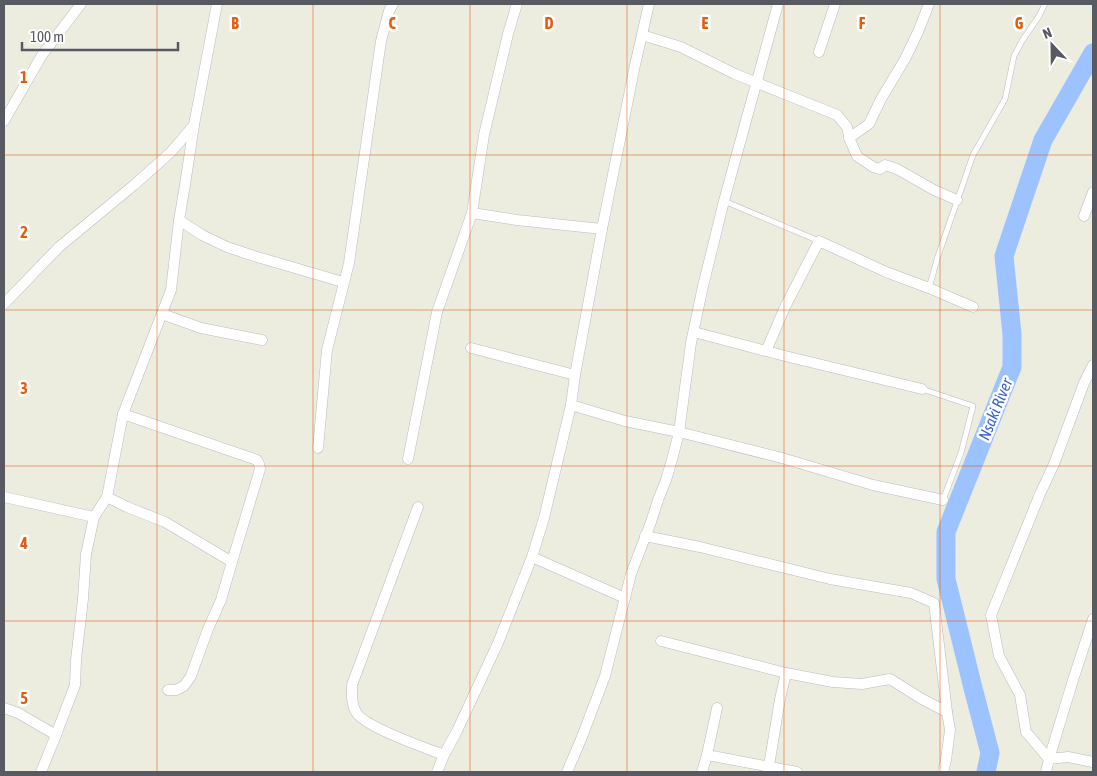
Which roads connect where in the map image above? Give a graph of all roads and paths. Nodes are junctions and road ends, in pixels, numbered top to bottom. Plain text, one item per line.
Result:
1 (81, 4) edge
2 (217, 4) edge
3 (393, 4) edge
4 (517, 4) edge
5 (649, 4) edge
6 (778, 4) edge
7 (835, 4) edge
8 (928, 4) edge
9 (1045, 4) edge
10 (642, 35) junction
11 (820, 52) dead end
12 (757, 82) junction
13 (4, 121) edge
14 (194, 124) junction
15 (849, 138) junction
16 (1093, 192) edge
17 (957, 200) junction
18 (724, 201) junction
19 (472, 212) junction
20 (1084, 216) dead end
21 (179, 220) junction
22 (602, 229) junction
23 (818, 240) junction
24 (343, 282) junction
25 (929, 288) junction
26 (4, 304) edge
27 (973, 307) dead end
28 (162, 314) junction
29 (694, 332) junction
30 (262, 340) dead end
31 (471, 348) dead end
32 (766, 351) junction
33 (1093, 365) edge
34 (574, 375) junction
35 (922, 389) joint
36 (571, 405) junction
37 (123, 414) junction
38 (679, 432) junction
39 (318, 448) dead end
40 (408, 459) dead end
41 (4, 497) edge
42 (107, 497) junction
43 (944, 500) joint
44 (418, 507) dead end
45 (94, 517) junction
46 (645, 536) junction
47 (532, 557) junction
48 (232, 562) junction
49 (626, 598) junction
50 (1093, 619) edge
51 (661, 641) dead end
52 (786, 673) junction
53 (168, 690) dead end
54 (4, 708) edge
55 (717, 708) dead end
56 (947, 712) junction
57 (56, 735) junction
58 (444, 755) junction
59 (707, 755) junction
60 (1049, 759) junction
61 (1093, 762) edge
62 (768, 770) edge
63 (41, 772) edge
64 (437, 772) edge
65 (567, 772) edge
66 (702, 772) edge
67 (797, 772) edge
68 (942, 772) edge
69 (1046, 772) edge

1 - 13 street
2 - 14 street
3 - 24 street
4 - 19 street
5 - 10 street
6 - 12 street
7 - 11 street
8 - 15 street
9 - 17 lane
10 - 12 street
10 - 22 street
12 - 15 street
12 - 18 street
14 - 21 street
14 - 26 street
15 - 17 street
16 - 20 street
17 - 25 lane
18 - 23 lane
18 - 29 street
19 - 22 street
19 - 40 street
21 - 24 street
21 - 28 street
22 - 34 street
23 - 25 street
23 - 32 street
24 - 39 street
25 - 27 street
28 - 30 street
28 - 37 street
29 - 32 street
29 - 38 street
31 - 34 street
32 - 35 street
33 - 60 street
34 - 36 street
35 - 43 lane
36 - 38 street
36 - 47 street
37 - 42 street
37 - 48 street
38 - 43 street
38 - 46 street
41 - 45 street
42 - 45 street
42 - 48 street
44 - 58 street
45 - 57 street
46 - 49 street
46 - 56 street
47 - 49 street
47 - 58 street
48 - 53 street
49 - 65 street
50 - 60 street
51 - 52 street
52 - 56 street
52 - 62 street
54 - 57 street
55 - 59 street
56 - 68 street
57 - 63 street
58 - 64 street
59 - 62 street
59 - 66 street
60 - 61 street
60 - 69 street
62 - 67 street

